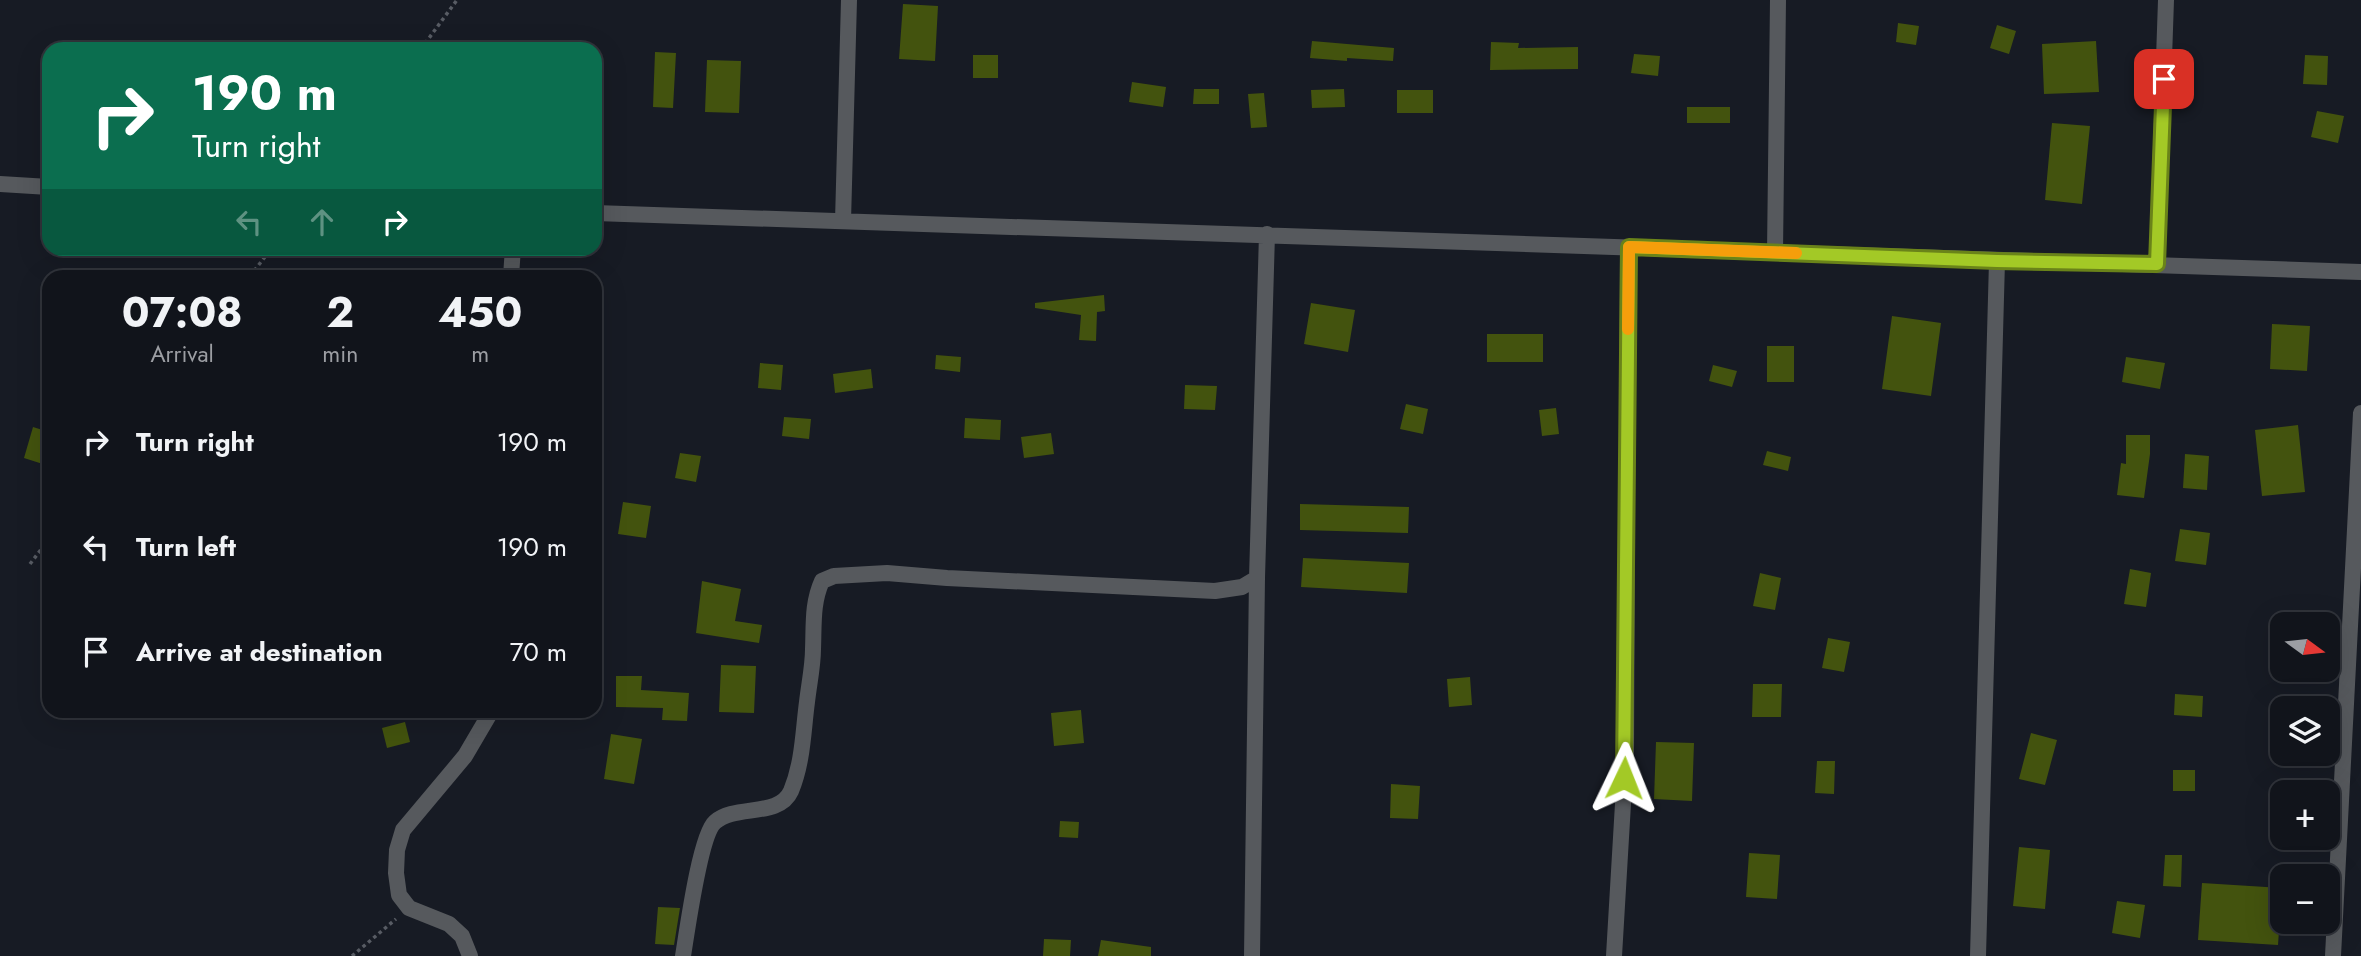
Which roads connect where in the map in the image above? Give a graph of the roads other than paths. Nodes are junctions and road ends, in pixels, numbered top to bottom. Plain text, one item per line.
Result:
1 (849, 0) edge
2 (1778, 0) edge
3 (2166, 0) edge
4 (0, 184) edge
5 (42, 187) edge
6 (602, 213) edge
7 (843, 221) junction
8 (1267, 234) junction
9 (1629, 247) junction
10 (1775, 252) junction
11 (1997, 261) junction
12 (2157, 264) junction
13 (2361, 272) edge
14 (2361, 413) edge
15 (1257, 579) junction
16 (487, 718) edge
17 (470, 956) edge
18 (683, 956) edge
19 (1252, 956) edge
20 (1614, 956) edge
21 (1978, 956) edge
22 (2333, 956) edge

1 - 7 street
2 - 10 street
3 - 12 street
4 - 5 street
6 - 7 street
7 - 8 street
8 - 9 street
8 - 15 street
9 - 10 street
9 - 20 street
10 - 11 street
11 - 12 street
11 - 21 street
12 - 13 street
14 - 22 street
15 - 18 street
15 - 19 street
16 - 17 street

